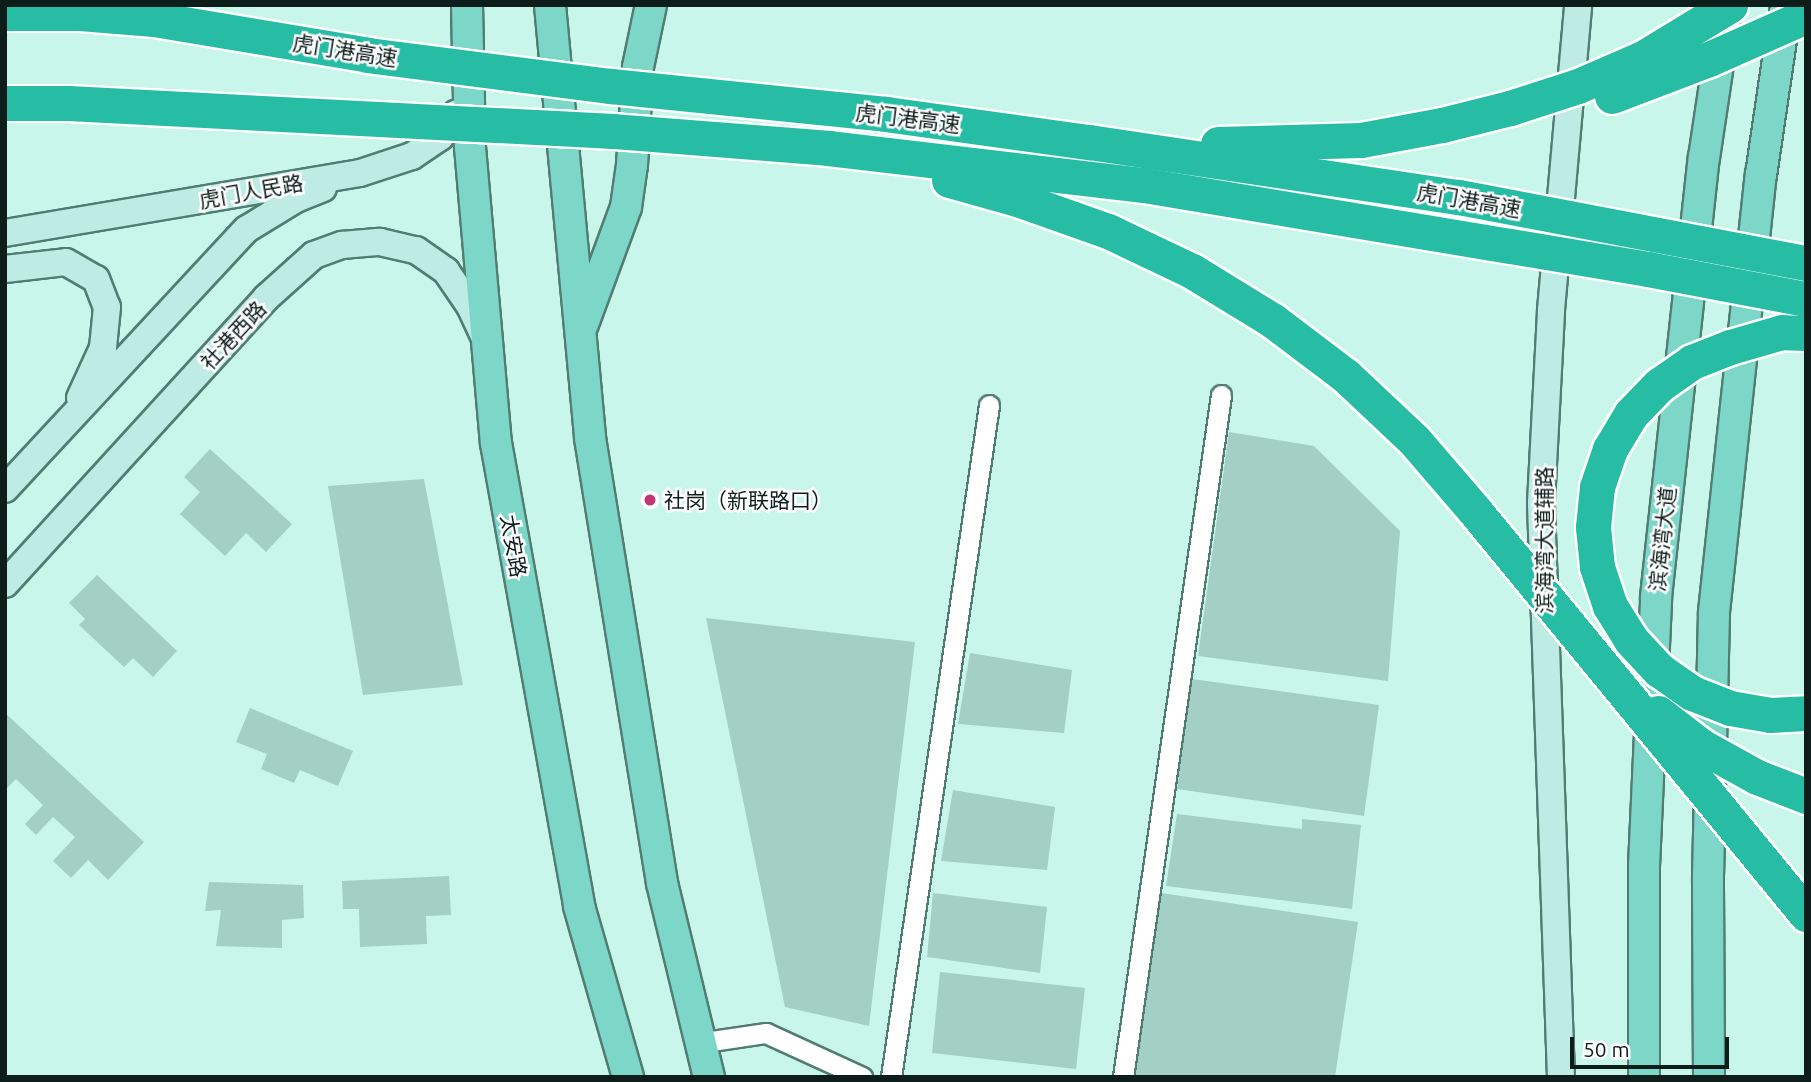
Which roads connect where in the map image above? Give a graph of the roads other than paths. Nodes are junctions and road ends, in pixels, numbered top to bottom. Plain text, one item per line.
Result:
1 (467, 5) edge
2 (550, 5) edge
3 (651, 5) edge
4 (1578, 5) edge
5 (1728, 5) edge
6 (1786, 5) edge
7 (5, 13) edge
8 (1806, 16) edge
9 (469, 96) junction
10 (5, 103) edge
11 (1361, 140) junction
12 (1089, 142) junction
13 (828, 148) junction
14 (360, 173) junction
15 (5, 233) edge
16 (1806, 263) edge
17 (5, 269) edge
18 (1806, 299) edge
19 (1806, 333) edge
20 (581, 338) junction
21 (487, 343) junction
22 (1222, 395) dead end
23 (989, 405) dead end
24 (56, 435) junction
25 (5, 489) edge
26 (5, 584) edge
27 (1592, 655) junction
28 (1806, 713) edge
29 (1806, 796) edge
30 (1806, 914) edge
31 (698, 1043) junction
32 (628, 1077) edge
33 (709, 1077) edge
34 (862, 1077) edge
35 (891, 1077) edge
36 (1123, 1077) edge
37 (1561, 1077) edge
38 (1644, 1077) edge
39 (1709, 1077) edge

1 - 9 main road, 太安路
2 - 20 main road
3 - 20 main road
4 - 37 main road, 滨海湾大道辅路
5 - 11 highway, bridge
5 - 38 main road, 滨海湾大道, bridge
6 - 39 main road, bridge
7 - 12 highway, 虎门港高速, bridge
8 - 11 highway, bridge
9 - 14 main road, 虎门人民路
9 - 21 main road, 太安路
10 - 13 highway, 虎门港高速, bridge
11 - 12 highway, bridge
12 - 16 highway, 虎门港高速, bridge
13 - 18 highway, 虎门港高速, bridge
13 - 27 highway, bridge
14 - 15 main road, 虎门人民路
14 - 24 main road
17 - 24 main road
19 - 28 highway, bridge
20 - 31 main road
21 - 26 main road, 社港西路
21 - 32 main road, 太安路
22 - 36 street
23 - 35 street
24 - 25 main road
27 - 29 highway, bridge
27 - 30 highway, bridge
31 - 33 main road
31 - 34 street

